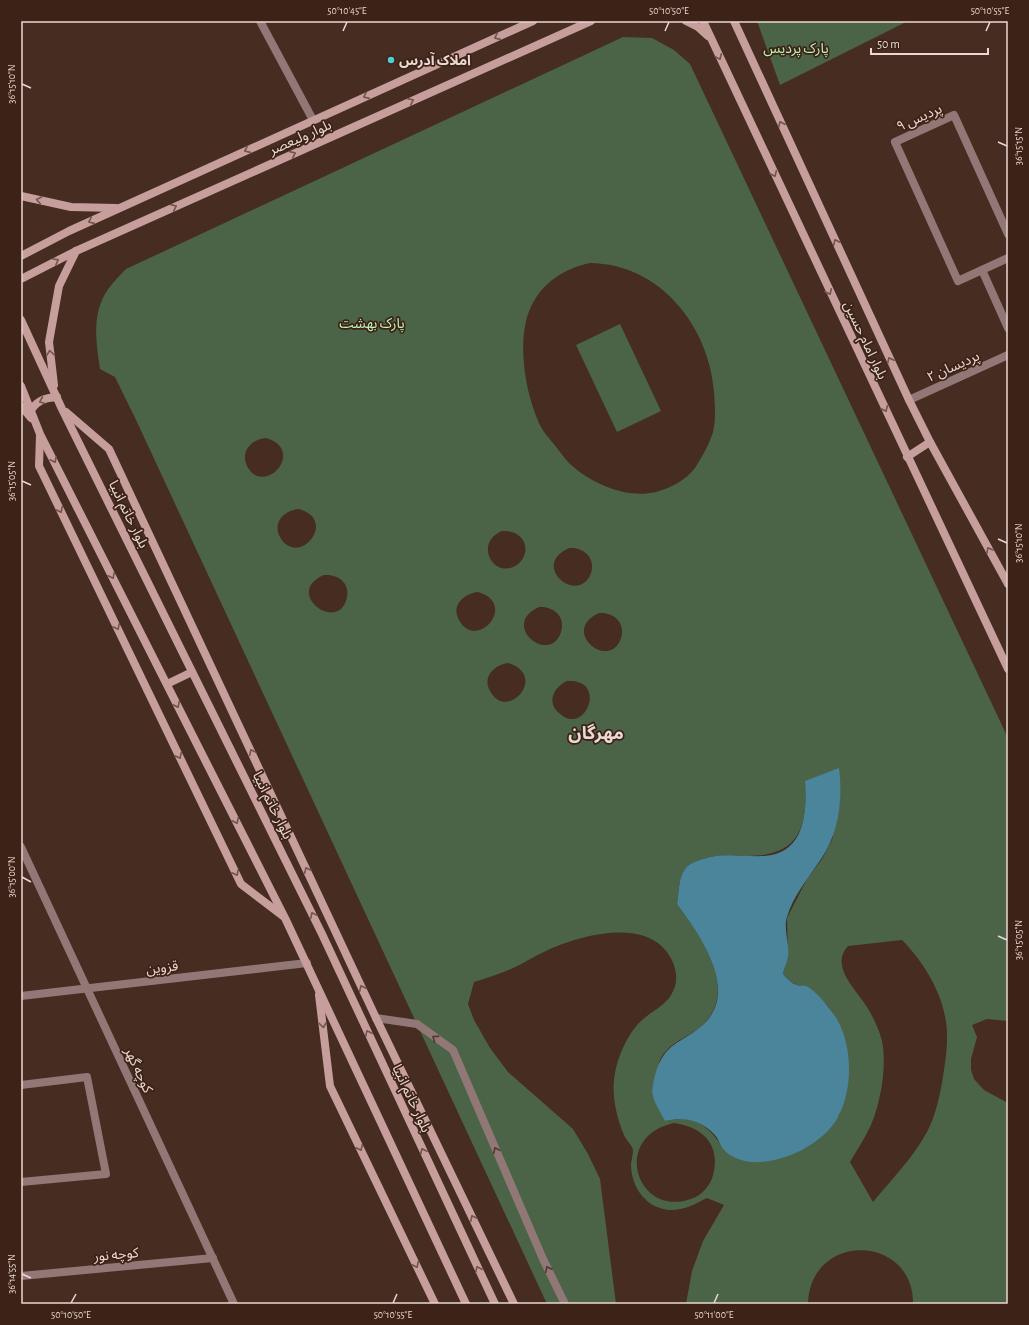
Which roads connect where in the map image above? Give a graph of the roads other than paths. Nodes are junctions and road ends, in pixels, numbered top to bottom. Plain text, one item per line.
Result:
1 (260, 21) edge
2 (533, 21) edge
3 (591, 21) edge
4 (686, 21) edge
5 (703, 21) edge
6 (734, 21) edge
7 (737, 21) edge
8 (738, 30) junction
9 (711, 39) junction
10 (314, 120) junction
11 (21, 196) edge
12 (119, 208) junction
13 (1008, 234) edge
14 (76, 251) junction
15 (21, 256) edge
16 (1008, 258) edge
17 (982, 270) junction
18 (21, 279) edge
19 (21, 320) edge
20 (1008, 328) edge
21 (1008, 355) edge
22 (21, 386) edge
23 (56, 395) junction
24 (909, 400) junction
25 (21, 406) edge
26 (62, 409) junction
27 (30, 410) junction
28 (34, 422) junction
29 (40, 434) junction
30 (930, 442) junction
31 (907, 457) junction
32 (1008, 584) edge
33 (1008, 669) edge
34 (192, 672) junction
35 (167, 684) junction
36 (21, 847) edge
37 (285, 918) junction
38 (307, 963) junction
39 (318, 987) junction
40 (87, 989) junction
41 (21, 996) edge
42 (376, 1018) junction
43 (21, 1085) edge
44 (21, 1182) edge
45 (213, 1258) junction
46 (21, 1276) edge
47 (234, 1304) edge
48 (435, 1304) edge
49 (466, 1304) edge
50 (494, 1304) edge
51 (514, 1304) edge
52 (565, 1304) edge

1 - 10 street
2 -> 10 main road, بلوار ولیعصر
14 -> 3 main road, بلوار ولیعصر
4 - 9 main road
5 - 9 main road, بلوار امام حسین
6 - 8 main road, بلوار امام حسین
7 - 8 main road
24 -> 8 main road, بلوار امام حسین
9 -> 31 main road, بلوار امام حسین
10 -> 12 main road, بلوار ولیعصر
12 -> 11 main road
12 -> 15 main road, بلوار ولیعصر
13 - 17 street, پردیس ۹
18 -> 14 main road, بلوار ولیعصر
23 -> 14 main road
16 - 17 street, پردیس ۹
17 - 20 street
19 - 23 main road, بلوار خاتم انبیا
21 - 24 street, پردیسان ۲
22 - 27 main road
23 - 26 main road, بلوار خاتم انبیا
23 -> 27 main road
24 - 30 main road, بلوار امام حسین
25 - 28 main road
26 - 34 main road, بلوار خاتم انبیا
42 -> 26 main road
27 - 28 main road
28 - 29 main road
29 -> 35 main road
29 -> 37 main road
30 - 31 main road
32 -> 30 main road, بلوار امام حسین
31 - 33 main road, بلوار امام حسین
34 - 35 main road
50 -> 34 main road, بلوار خاتم انبیا
35 -> 37 main road
36 - 40 street, کوچه گهر
37 - 38 main road
38 - 39 main road
38 - 40 street, قزوین
39 -> 48 main road
39 - 49 main road
40 - 41 street, قزوین
40 - 45 street, کوچه گهر
51 -> 42 main road
52 -> 42 street
43 - 44 street
45 - 46 street, کوچه نور
45 - 47 street, کوچه گهر

